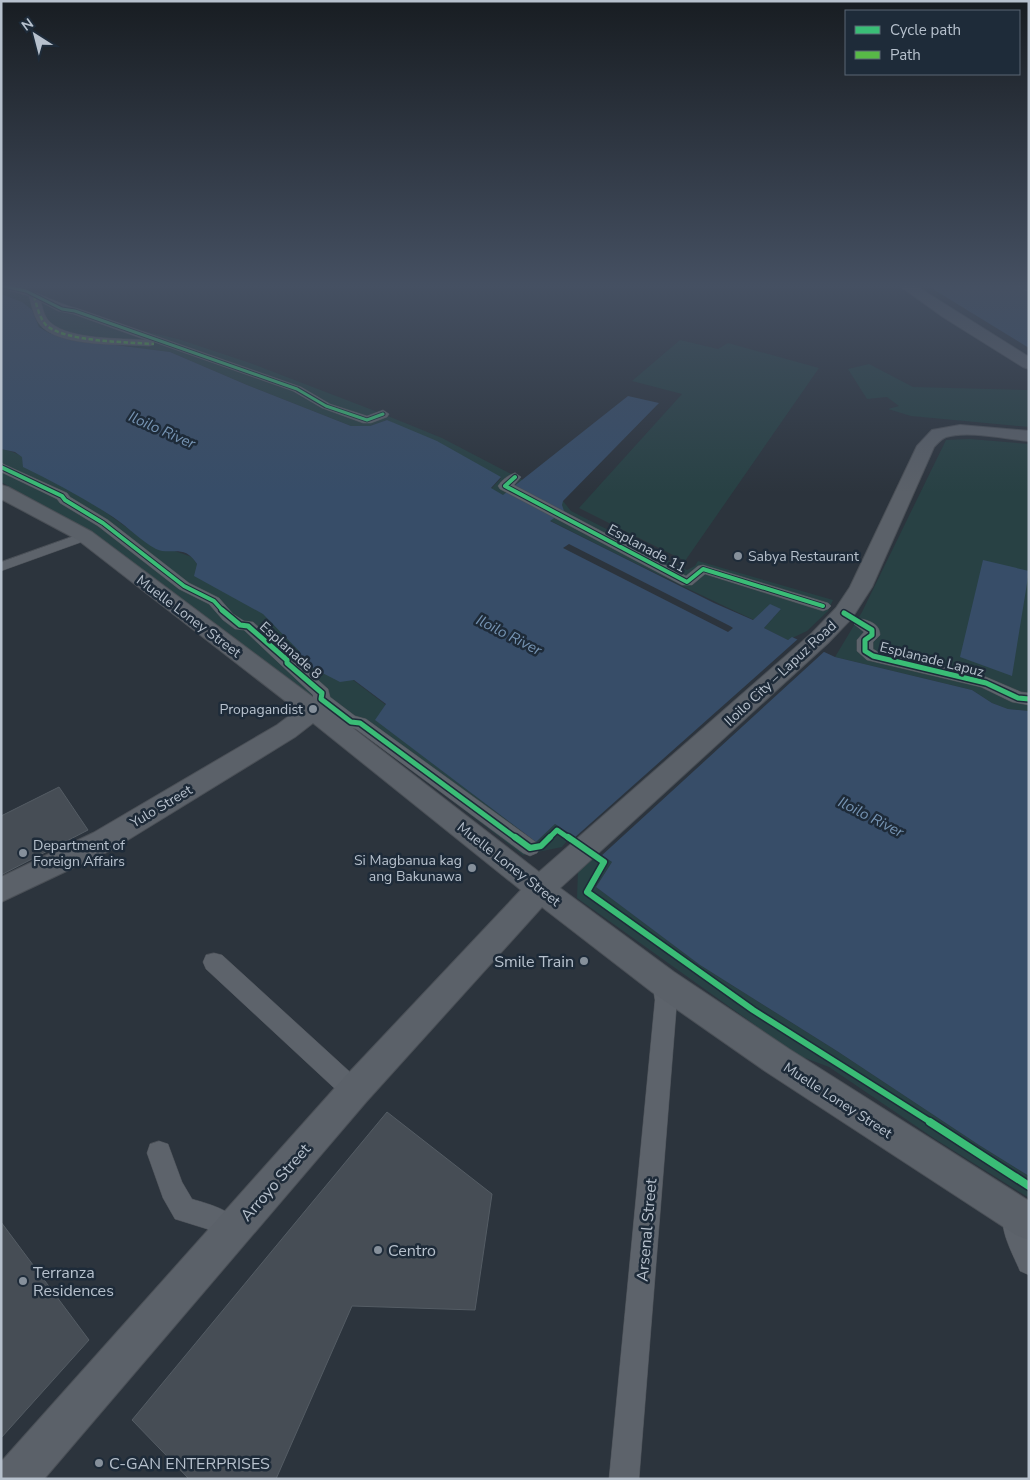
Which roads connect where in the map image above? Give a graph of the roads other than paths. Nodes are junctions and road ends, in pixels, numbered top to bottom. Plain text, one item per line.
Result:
1 (200, 355) edge
2 (1015, 355) edge
3 (1029, 364) edge
4 (383, 414) dead end
5 (1029, 436) edge
6 (1, 467) edge
7 (510, 482) dead end
8 (1, 491) edge
9 (85, 536) junction
10 (1, 567) edge
11 (822, 606) dead end
12 (862, 624) dead end
13 (1029, 699) edge
14 (313, 710) junction
15 (530, 848) dead end
16 (540, 889) junction
17 (1, 890) edge
18 (214, 962) dead end
19 (663, 982) junction
20 (354, 1091) junction
21 (159, 1153) dead end
22 (1021, 1216) edge
23 (232, 1231) junction
24 (1029, 1262) edge
25 (15, 1479) edge
26 (624, 1479) edge

1 - 4 street
2 - 3 main road
5 - 16 main road, Iloilo City – Lapuz Road
6 - 15 street, Esplanade 8
7 - 11 street, Esplanade 11
8 - 9 main road, Muelle Loney Street
9 - 10 street
9 - 14 main road, Muelle Loney Street
12 - 13 street, Esplanade Lapuz
14 - 16 main road, Muelle Loney Street
14 - 17 main road, Yulo Street
16 - 19 main road, Muelle Loney Street
16 - 20 main road, Arroyo Street
18 - 20 street
19 - 22 main road, Muelle Loney Street
19 - 26 street, Arsenal Street
20 - 23 main road, Arroyo Street
21 - 23 street
22 - 24 street
23 - 25 main road, Arroyo Street

